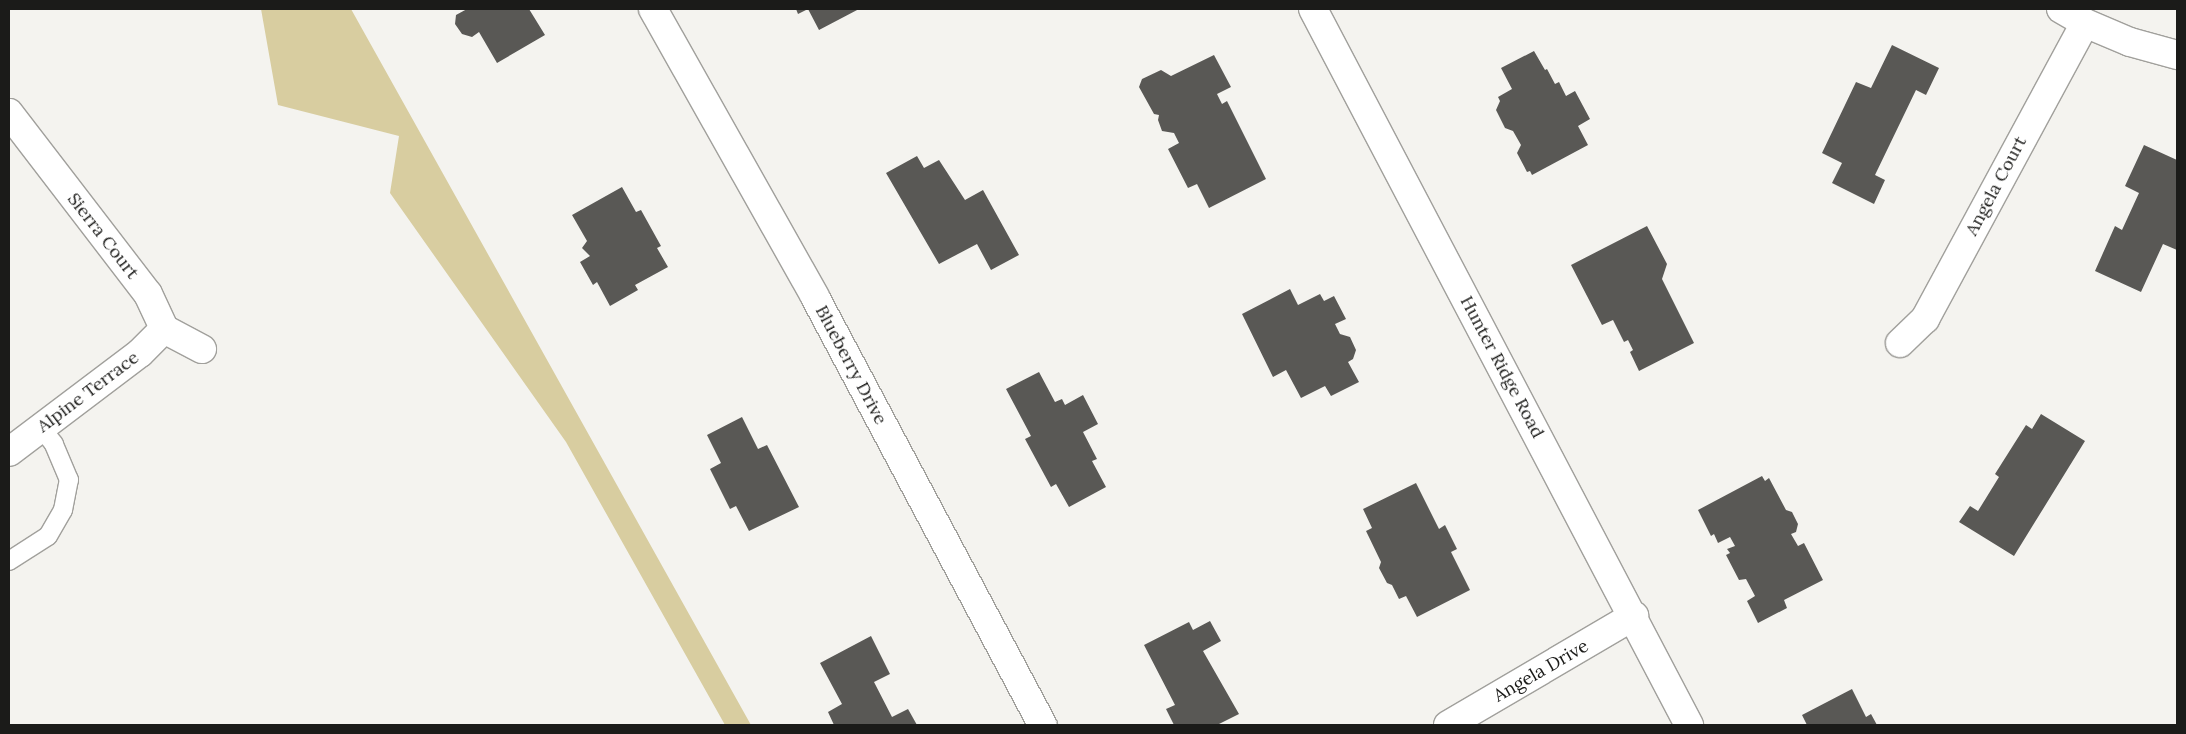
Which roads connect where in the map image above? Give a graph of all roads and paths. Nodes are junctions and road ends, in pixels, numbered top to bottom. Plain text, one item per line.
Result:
1 (653, 9) edge
2 (1313, 9) edge
3 (2061, 9) edge
4 (2085, 23) junction
5 (2177, 55) edge
6 (9, 113) edge
7 (164, 329) junction
8 (1900, 343) dead end
9 (202, 349) dead end
10 (41, 428) junction
11 (9, 452) edge
12 (9, 561) edge
13 (1634, 616) junction
14 (1043, 725) edge
15 (1448, 725) edge
16 (1689, 725) edge

1 - 14 street, Blueberry Drive
2 - 13 street, Hunter Ridge Road
3 - 4 street
4 - 5 street
4 - 8 street, Angela Court
6 - 7 street, Sierra Court
7 - 9 street
7 - 10 street, Alpine Terrace
10 - 11 street, Alpine Terrace
10 - 12 lane
13 - 15 street, Angela Drive
13 - 16 street, Hunter Ridge Road

